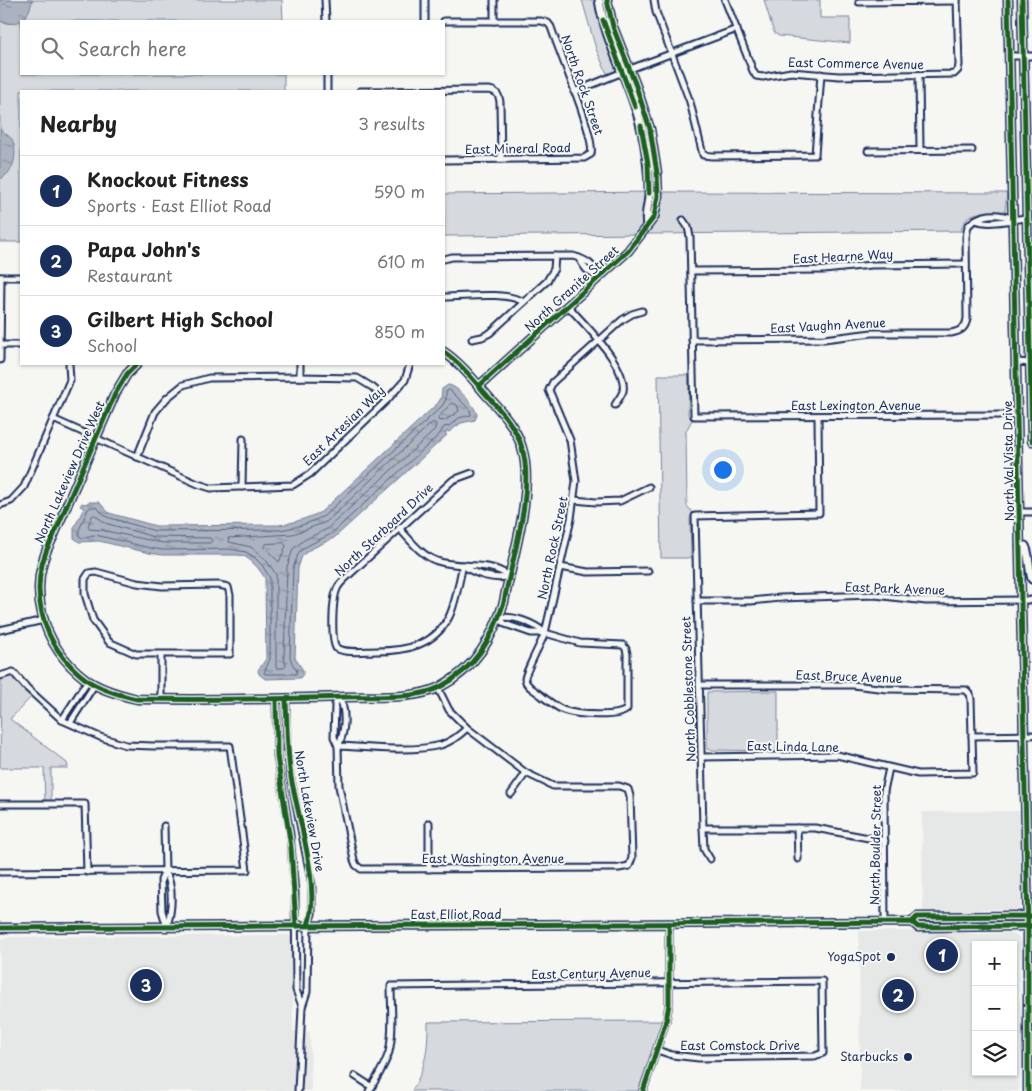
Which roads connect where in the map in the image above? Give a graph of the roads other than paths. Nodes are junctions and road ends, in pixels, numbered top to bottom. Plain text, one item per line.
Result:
1 (325, 0) edge
2 (425, 0) edge
3 (494, 0) edge
4 (599, 0) edge
5 (607, 0) edge
6 (654, 0) edge
7 (725, 0) edge
8 (957, 0) edge
9 (1008, 0) edge
10 (1022, 0) edge
11 (859, 2) dead end
12 (326, 20) edge
13 (425, 20) edge
14 (494, 21) junction
15 (445, 22) edge
16 (737, 29) junction
17 (672, 54) junction
18 (1010, 56) junction
19 (1023, 56) junction
20 (1032, 56) edge
21 (630, 69) junction
22 (622, 73) junction
23 (821, 74) junction
24 (327, 75) edge
25 (919, 76) junction
26 (327, 90) edge
27 (445, 90) edge
28 (574, 92) junction
29 (920, 150) junction
30 (972, 150) dead end
31 (868, 151) dead end
32 (591, 154) joint
33 (500, 159) junction
34 (445, 160) edge
35 (1027, 218) junction
36 (1014, 219) junction
37 (683, 220) dead end
38 (648, 225) junction
39 (555, 256) junction
40 (445, 259) edge
41 (966, 264) junction
42 (691, 271) junction
43 (0, 277) edge
44 (20, 277) edge
45 (599, 278) junction
46 (445, 297) edge
47 (524, 302) junction
48 (568, 306) junction
49 (642, 311) dead end
50 (472, 339) dead end
51 (599, 340) junction
52 (692, 340) junction
53 (1, 345) edge
54 (20, 345) edge
55 (445, 353) edge
56 (0, 360) edge
57 (1017, 362) junction
58 (1031, 362) edge
59 (70, 365) edge
60 (136, 365) edge
61 (300, 365) edge
62 (410, 365) edge
63 (300, 377) junction
64 (479, 386) junction
65 (387, 400) junction
66 (615, 405) dead end
67 (1018, 415) junction
68 (818, 417) junction
69 (53, 419) junction
70 (96, 438) junction
71 (243, 439) dead end
72 (1032, 441) edge
73 (136, 457) junction
74 (472, 473) dead end
75 (649, 486) dead end
76 (242, 487) junction
77 (574, 500) junction
78 (0, 505) edge
79 (1020, 512) junction
80 (1032, 512) edge
81 (399, 528) junction
82 (1020, 546) junction
83 (463, 565) junction
84 (560, 567) junction
85 (648, 571) dead end
86 (509, 576) junction
87 (1032, 579) edge
88 (1022, 600) junction
89 (1032, 600) edge
90 (697, 601) junction
91 (499, 618) junction
92 (44, 620) junction
93 (0, 630) edge
94 (545, 633) junction
95 (161, 655) junction
96 (0, 676) edge
97 (91, 682) junction
98 (699, 685) junction
99 (438, 688) junction
100 (339, 698) junction
101 (161, 699) junction
102 (282, 700) junction
103 (62, 720) junction
104 (70, 723) junction
105 (467, 728) junction
106 (1028, 735) edge
107 (972, 736) junction
108 (338, 746) junction
109 (701, 757) junction
110 (889, 768) junction
111 (526, 773) junction
112 (511, 794) dead end
113 (0, 804) edge
114 (429, 823) dead end
115 (164, 826) dead end
116 (703, 828) junction
117 (797, 828) junction
118 (885, 841) junction
119 (798, 859) dead end
120 (710, 860) dead end
121 (429, 869) junction
122 (165, 871) junction
123 (0, 872) edge
124 (87, 872) junction
125 (976, 916) junction
126 (1030, 921) edge
127 (885, 922) junction
128 (912, 922) junction
129 (669, 924) junction
130 (308, 925) junction
131 (296, 926) junction
132 (167, 927) junction
133 (951, 927) junction
134 (0, 928) edge
135 (669, 983) junction
136 (302, 1007) junction
137 (657, 1050) junction
138 (823, 1053) joint
139 (355, 1076) dead end
140 (371, 1089) edge
141 (298, 1091) edge
142 (643, 1091) edge
143 (1028, 1091) edge

1 - 12 street
2 - 13 street
3 - 14 street
4 - 22 main road
5 - 21 main road, North Granite Street
6 - 17 street
7 - 16 street
8 - 11 street
8 - 25 street, East Commerce Avenue
9 - 18 main road, North Val Vista Drive
10 - 19 main road, North Val Vista Drive
14 - 15 street
14 - 28 street, North Rock Street
16 - 17 street
16 - 23 street, East Commerce Avenue
17 - 21 street
17 - 23 street
18 - 19 street
18 - 36 main road, North Val Vista Drive
19 - 20 street
19 - 35 main road, North Val Vista Drive
21 - 22 street
21 - 38 main road, North Granite Street
22 - 28 street
22 - 38 main road
23 - 25 street, East Commerce Avenue
24 - 26 street
25 - 29 street
27 - 33 street
28 - 32 street, North Rock Street
29 - 30 street
29 - 31 street
32 - 33 street, East Mineral Road
33 - 34 street, East Mineral Road
35 - 36 street
35 - 58 main road, North Val Vista Drive
36 - 41 street
36 - 57 main road, North Val Vista Drive
37 - 42 street
38 - 45 main road, North Granite Street
39 - 40 street
39 - 45 street
39 - 47 street
41 - 42 street, East Hearne Way
41 - 52 street, East Vaughn Avenue
42 - 52 street
43 - 44 street
43 - 53 street
45 - 48 main road, North Granite Street
46 - 47 street
47 - 50 street
48 - 51 street
48 - 64 main road, North Granite Street
49 - 51 street
51 - 66 street
51 - 77 street, North Rock Street
52 - 68 street, East Lexington Avenue
53 - 54 street
53 - 56 street
55 - 64 main road, North Lakeview Drive West
57 - 58 street
57 - 67 main road, North Val Vista Drive
58 - 72 main road, North Val Vista Drive
59 - 69 street
60 - 70 main road, North Lakeview Drive West
61 - 63 street
62 - 65 street, East Artesian Way
63 - 65 street
63 - 73 street
64 - 86 main road, North Lakeview Drive West
65 - 76 street, East Artesian Way
67 - 68 street, East Lexington Avenue
67 - 79 main road, North Val Vista Drive
68 - 90 street, North Cobblestone Street
69 - 70 street, East Artesian Way
69 - 78 street
70 - 73 street, East Artesian Way
70 - 92 main road, North Lakeview Drive West
71 - 76 street
73 - 76 street, East Artesian Way
74 - 81 street, North Starboard Drive
75 - 77 street
77 - 84 street, North Rock Street
79 - 80 street
79 - 82 main road, North Val Vista Drive
81 - 83 street
81 - 83 street, North Starboard Drive
82 - 87 main road
82 - 88 main road, North Val Vista Drive
83 - 86 street
84 - 85 street
84 - 94 street, North Rock Street
86 - 91 main road, North Lakeview Drive West
88 - 89 street, East Park Avenue
88 - 90 street, East Park Avenue
88 - 106 main road, North Val Vista Drive
90 - 98 street, North Cobblestone Street
91 - 94 street
91 - 94 street
91 - 99 main road, North Lakeview Drive West
92 - 93 street
92 - 97 main road, North Lakeview Drive West
94 - 94 street, North Rock Street
95 - 95 street
95 - 101 street
96 - 103 street
97 - 101 main road, North Lakeview Drive West
97 - 103 street
97 - 104 street
98 - 107 street, East Bruce Avenue
98 - 109 street, North Cobblestone Street
99 - 100 main road, North Lakeview Drive West
99 - 105 street
100 - 102 main road, North Lakeview Drive West
100 - 108 street
100 - 108 street
101 - 102 main road, North Lakeview Drive West
102 - 130 street, North Lakeview Drive
102 - 131 street, North Lakeview Drive
103 - 104 street
104 - 122 street
105 - 108 street
105 - 111 street
106 - 107 street
106 - 126 main road, North Val Vista Drive
107 - 110 street, East Linda Lane
108 - 121 street, East Washington Avenue
109 - 110 street, East Linda Lane
109 - 116 street, North Cobblestone Street
110 - 118 street, North Boulder Street
111 - 112 street
111 - 121 street, East Washington Avenue
113 - 124 street
114 - 121 street
115 - 122 street
116 - 117 street
116 - 120 street, North Cobblestone Street
117 - 118 street
117 - 119 street
118 - 127 street, North Boulder Street
122 - 124 street
122 - 132 street
122 - 132 street
123 - 124 street
125 - 126 main road, East Elliot Road
125 - 128 main road, East Elliot Road
125 - 133 main road
126 - 133 main road, East Elliot Road
126 - 143 main road, North Val Vista Drive
127 - 128 main road, East Elliot Road
127 - 129 main road, East Elliot Road
128 - 133 main road, East Elliot Road
129 - 130 main road, East Elliot Road
129 - 135 street
130 - 131 main road, East Elliot Road
130 - 136 street, North Lakeview Drive
131 - 132 main road, East Elliot Road
131 - 136 street, North Lakeview Drive
132 - 134 main road, East Elliot Road
135 - 137 street
135 - 138 street, East Century Avenue
135 - 140 street, East Century Avenue
136 - 141 street
137 - 138 street, East Comstock Drive
137 - 142 street
139 - 140 street

